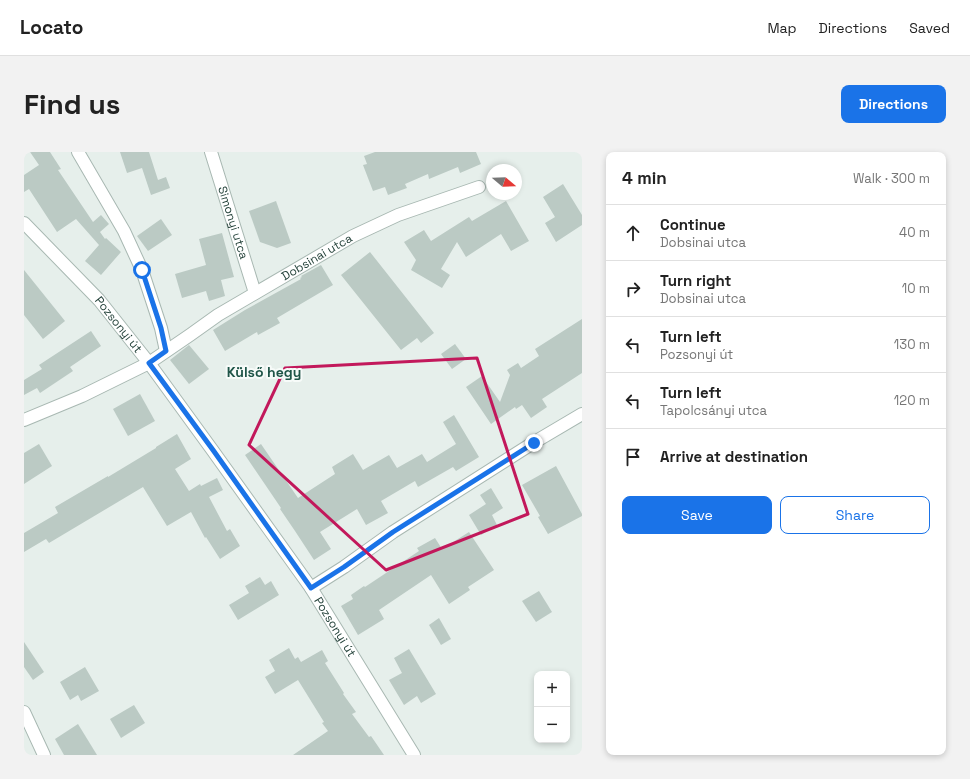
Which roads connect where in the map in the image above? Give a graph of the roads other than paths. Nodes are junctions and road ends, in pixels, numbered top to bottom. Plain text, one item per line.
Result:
1 (78, 152) edge
2 (211, 152) edge
3 (479, 186) dead end
4 (24, 223) edge
5 (255, 293) junction
6 (166, 351) junction
7 (149, 363) junction
8 (582, 414) edge
9 (24, 420) edge
10 (311, 588) junction
11 (24, 712) edge
12 (44, 755) edge
13 (414, 755) edge

1 - 6 street
2 - 5 street, Simonyi utca
3 - 5 street, Dobsinai utca
4 - 7 street, Pozsonyi út
5 - 6 street, Dobsinai utca
6 - 7 street, Dobsinai utca
7 - 9 street, Dobsinai utca
7 - 10 street, Pozsonyi út
8 - 10 street
10 - 13 street, Pozsonyi út
11 - 12 street

